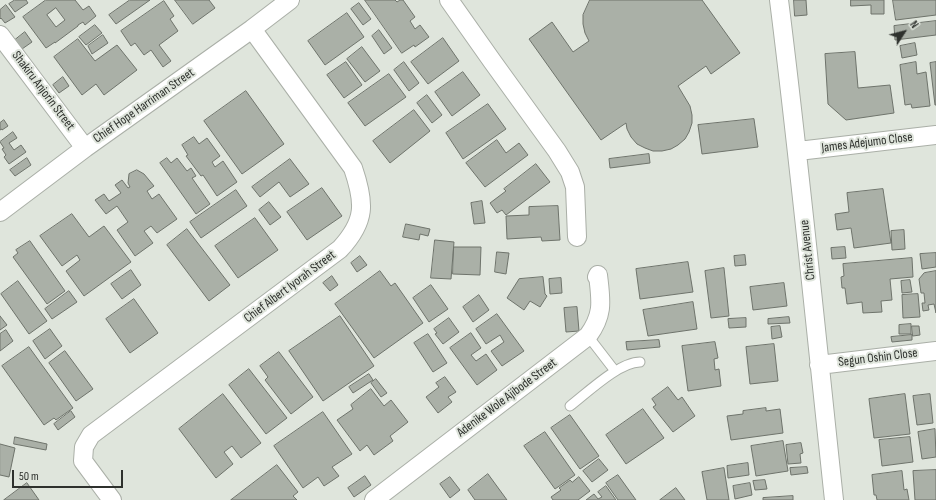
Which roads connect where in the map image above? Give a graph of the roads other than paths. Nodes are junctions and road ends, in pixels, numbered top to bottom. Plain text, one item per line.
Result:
1 (290, 0) edge
2 (449, 0) edge
3 (779, 0) edge
4 (252, 30) junction
5 (0, 35) edge
6 (936, 135) edge
7 (85, 148) junction
8 (798, 151) junction
9 (0, 212) edge
10 (577, 237) dead end
11 (597, 277) dead end
12 (588, 336) junction
13 (936, 351) edge
14 (640, 362) dead end
15 (819, 365) junction
16 (615, 371) junction
17 (570, 406) dead end
18 (112, 500) edge
19 (374, 500) edge
20 (834, 500) edge

1 - 4 street, Chief Hope Harriman Street
2 - 10 street
3 - 8 street, Christ Avenue
4 - 7 street, Chief Hope Harriman Street
4 - 18 street, Chief Albert Iyorah Street
5 - 7 street, Shakiru Anjorin Street
6 - 8 street, James Adejumo Close
7 - 9 street, Chief Hope Harriman Street
8 - 15 street, Christ Avenue
11 - 12 street, Adenike Wole Ajibode Street
12 - 16 lane
12 - 19 street, Adenike Wole Ajibode Street
13 - 15 street, Segun Oshin Close
14 - 16 lane
15 - 20 street, Christ Avenue
16 - 17 lane

